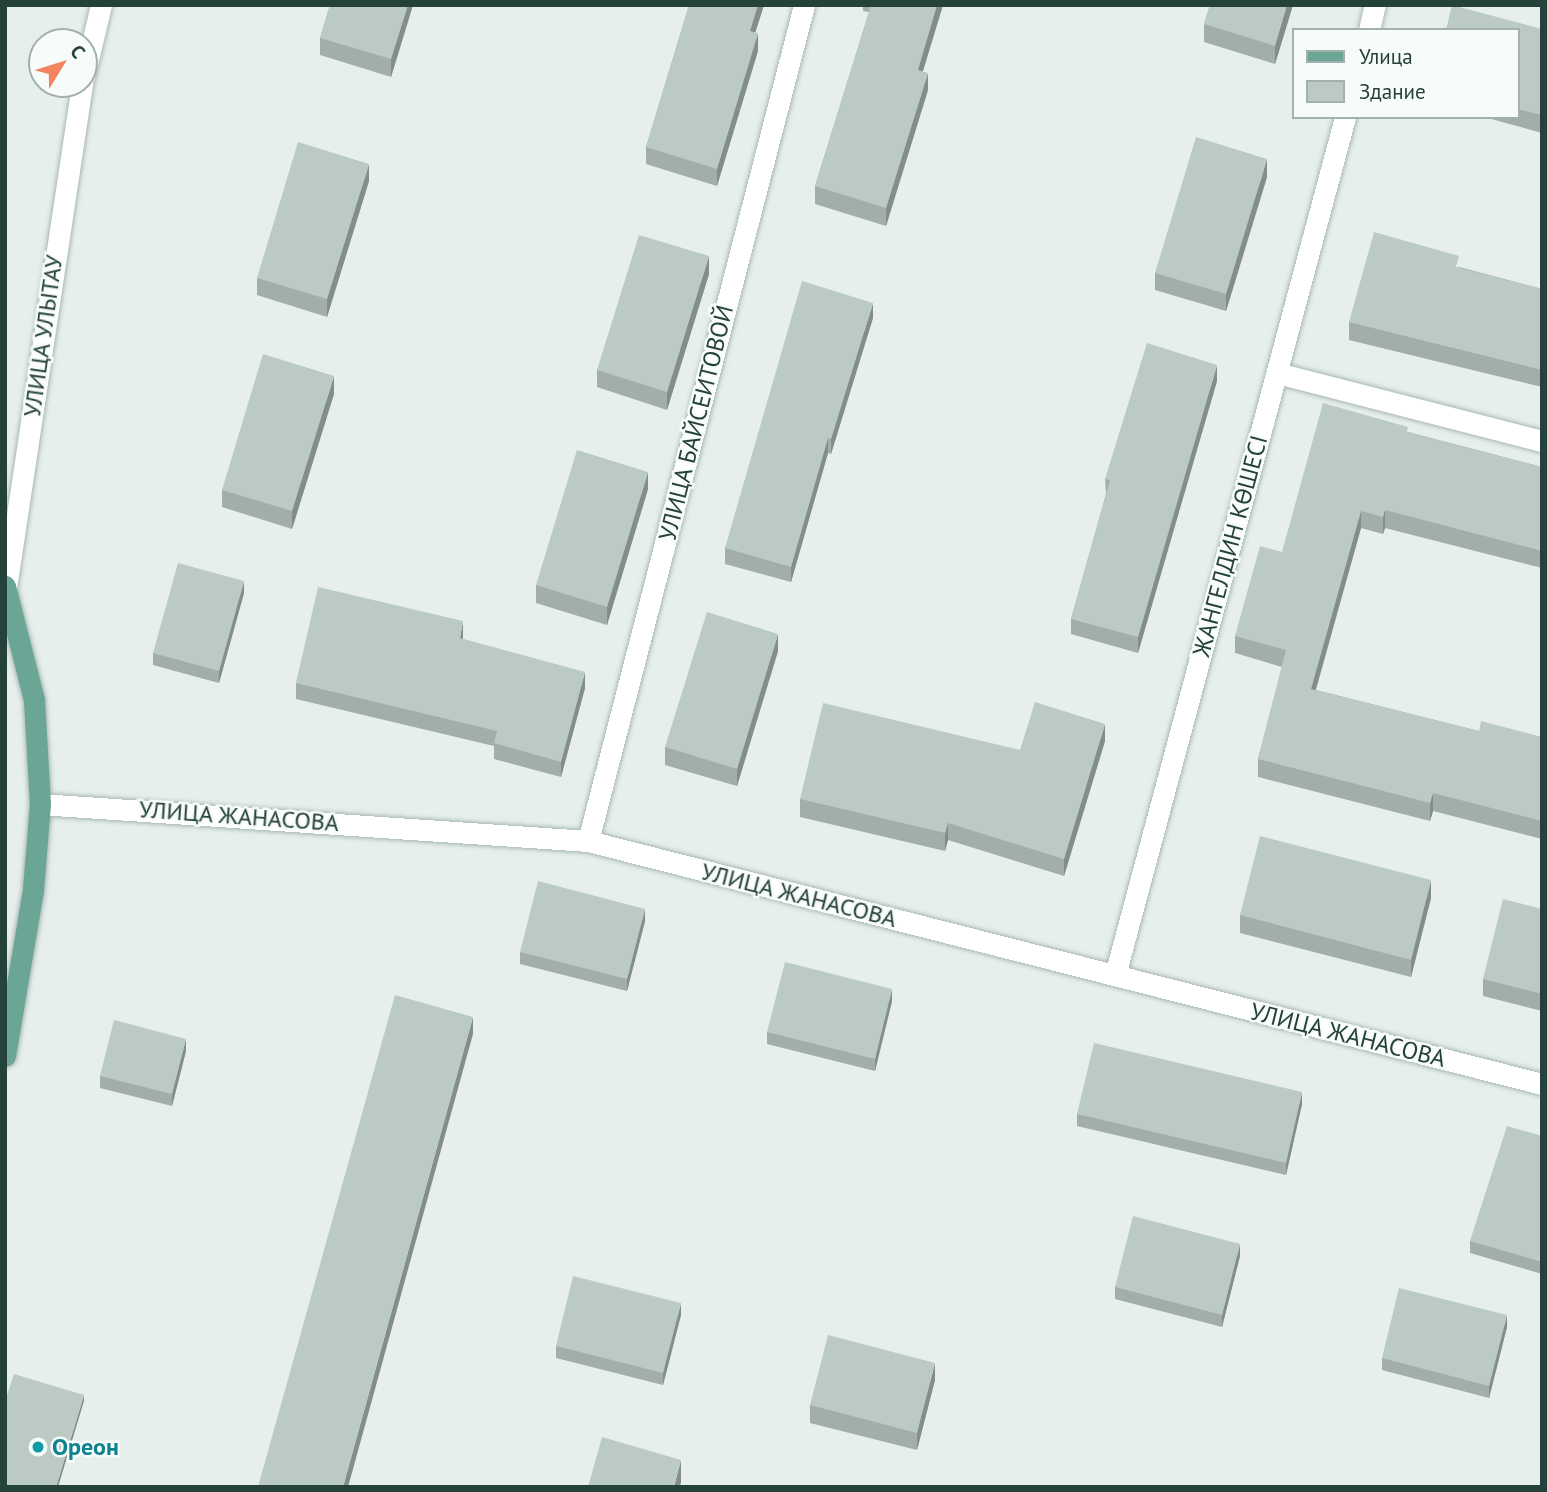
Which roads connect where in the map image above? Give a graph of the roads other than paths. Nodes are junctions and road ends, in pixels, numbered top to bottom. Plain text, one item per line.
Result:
1 (101, 5) edge
2 (804, 5) edge
3 (1375, 5) edge
4 (95, 28) edge
5 (1369, 28) edge
6 (80, 98) edge
7 (1344, 119) edge
8 (1277, 373) junction
9 (1542, 441) edge
10 (6, 587) edge
11 (40, 804) junction
12 (589, 841) junction
13 (1115, 975) junction
14 (5, 1056) edge
15 (1542, 1084) edge

1 - 4 street
2 - 12 street, УЛИЦА БАЙСЕИТОВОЙ
3 - 5 street
6 - 10 street, УЛИЦА УЛЫТАУ
7 - 8 street, ЖАНГЕЛДИН КӨШЕСІ
8 - 9 street
8 - 13 street, ЖАНГЕЛДИН КӨШЕСІ
10 - 11 main road
11 - 12 street, УЛИЦА ЖАНАСОВА
11 - 14 main road
12 - 13 street, УЛИЦА ЖАНАСОВА
13 - 15 street, УЛИЦА ЖАНАСОВА

